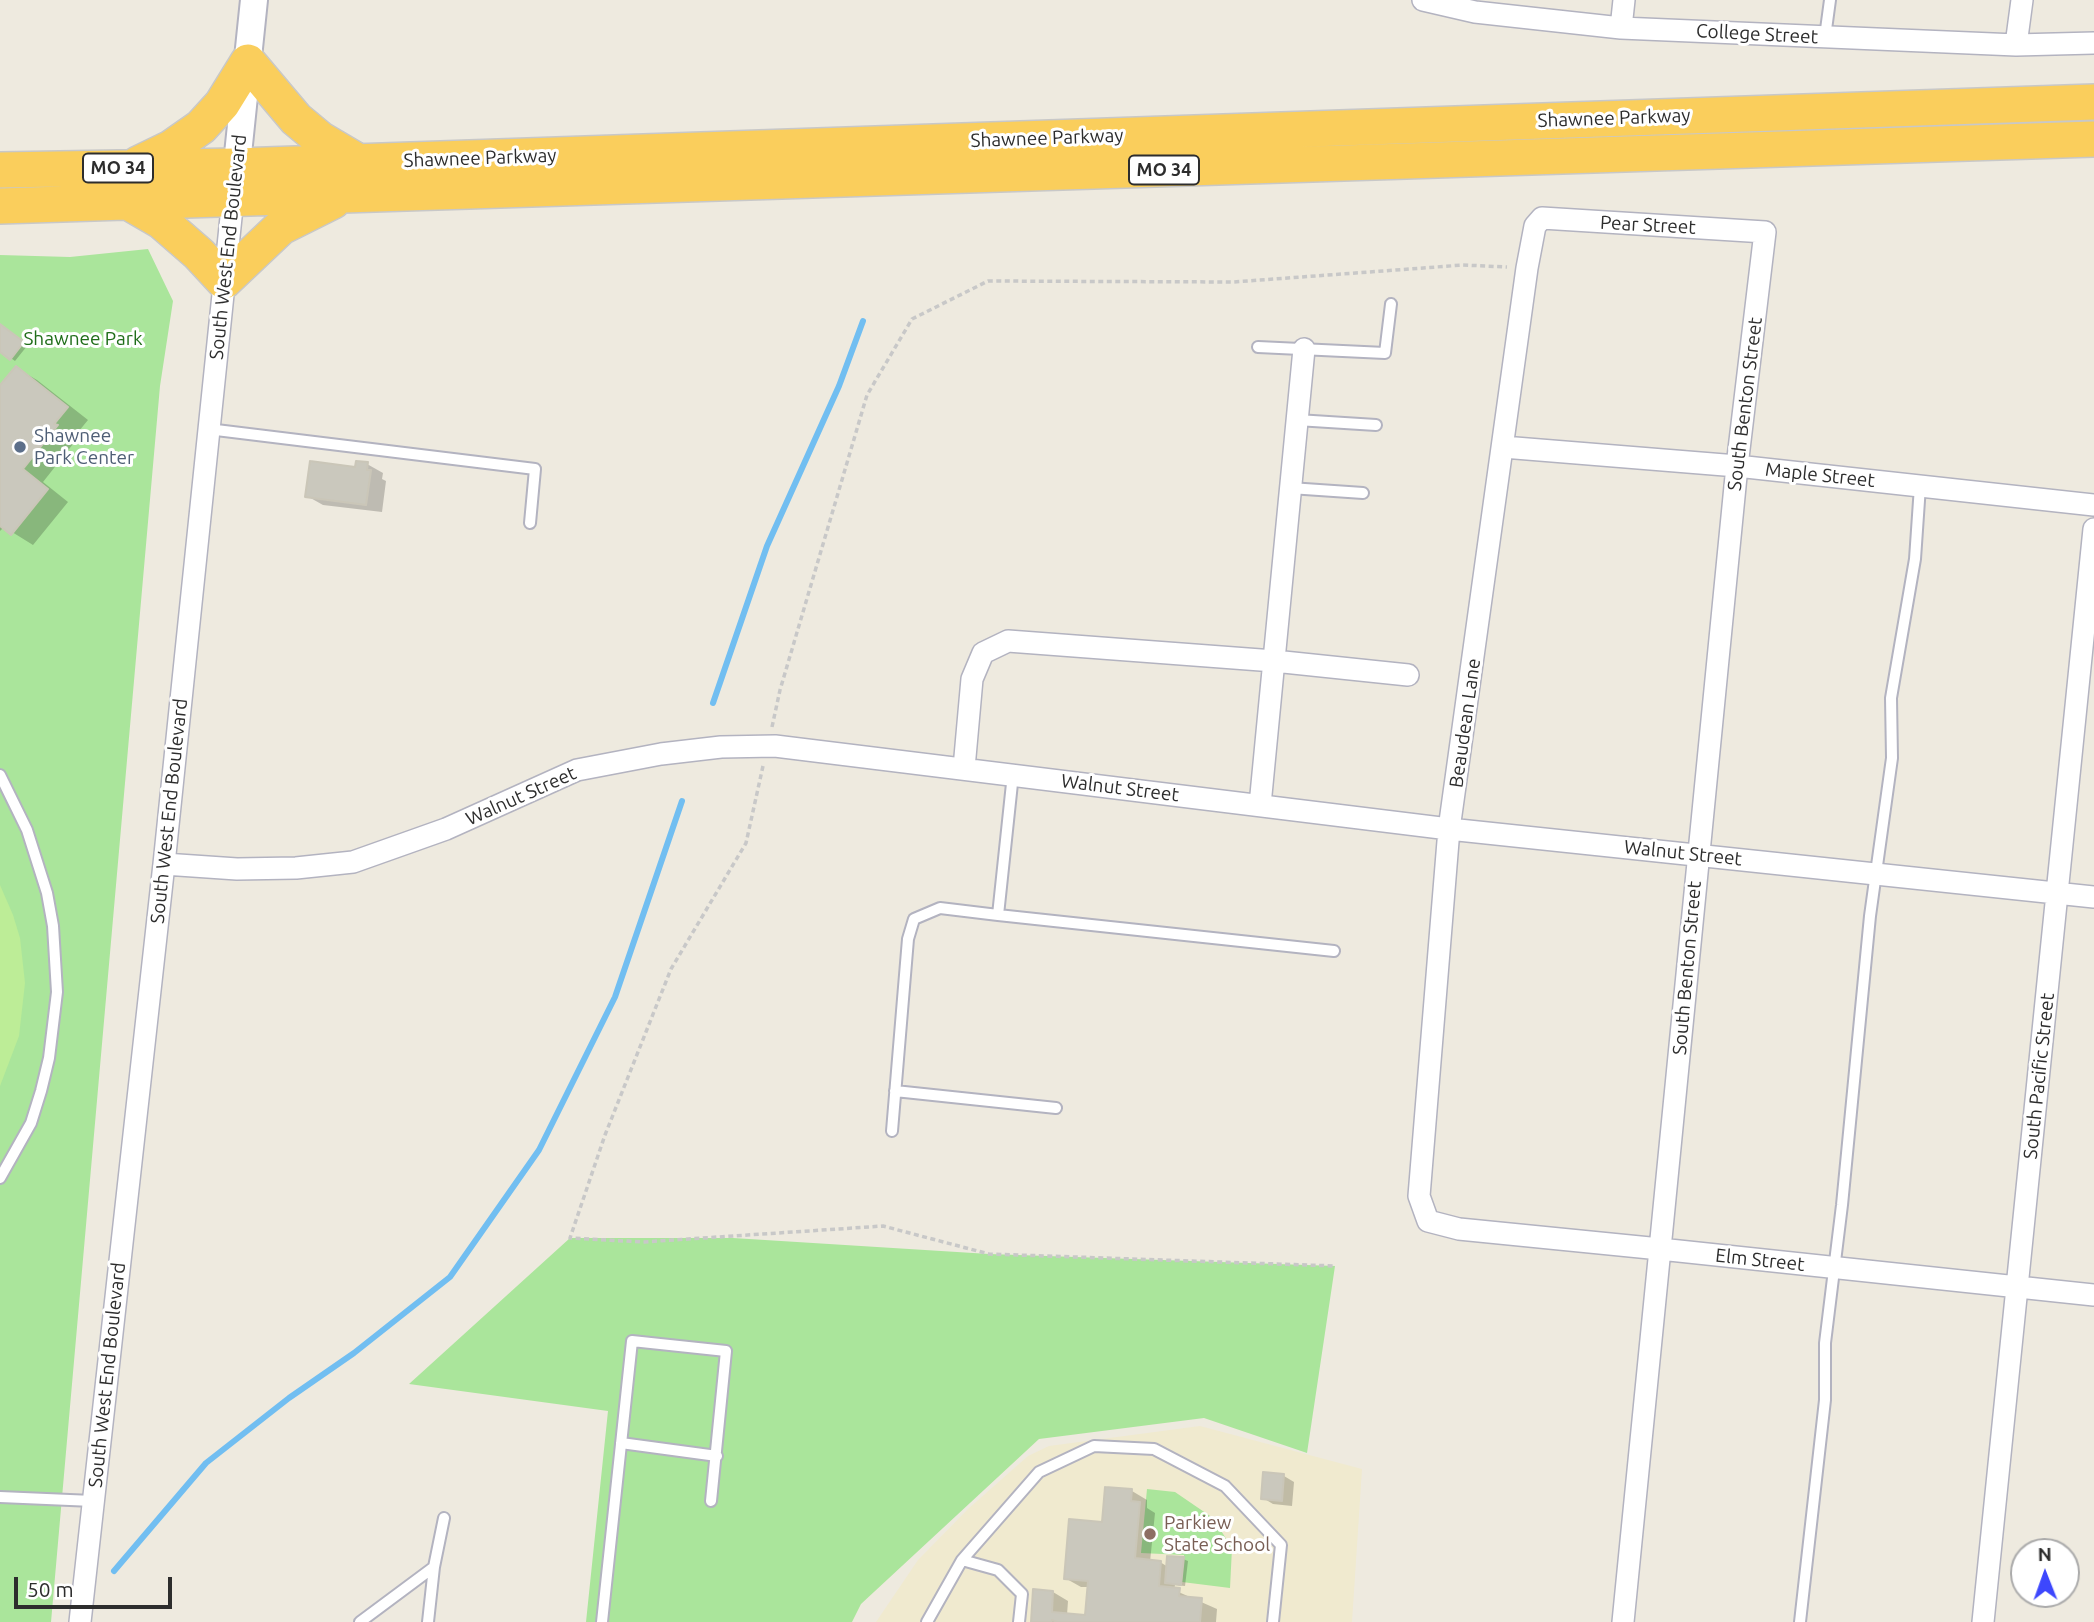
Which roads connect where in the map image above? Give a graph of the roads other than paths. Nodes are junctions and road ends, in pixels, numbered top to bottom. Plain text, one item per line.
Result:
1 (254, 0) edge
2 (1423, 0) edge
3 (1624, 0) edge
4 (1830, 0) edge
5 (2022, 0) edge
6 (1456, 4) edge
7 (1621, 28) junction
8 (1825, 37) junction
9 (2094, 43) edge
10 (2016, 46) junction
11 (248, 62) junction
12 (2094, 102) edge
13 (2094, 139) edge
14 (359, 162) junction
15 (130, 168) junction
16 (0, 170) edge
17 (235, 182) junction
18 (342, 196) junction
19 (130, 203) junction
20 (0, 206) edge
21 (1535, 226) joint
22 (1765, 232) joint
23 (224, 281) junction
24 (1391, 304) dead end
25 (1258, 347) dead end
26 (1304, 349) junction
27 (1297, 420) junction
28 (1376, 425) dead end
29 (208, 429) junction
30 (1503, 447) junction
31 (1737, 466) junction
32 (1920, 486) junction
33 (1290, 488) junction
34 (1363, 493) dead end
35 (2094, 505) edge
36 (530, 523) dead end
37 (2094, 529) edge
38 (1274, 662) junction
39 (1408, 675) dead end
40 (964, 768) junction
41 (1013, 774) junction
42 (0, 775) edge
43 (1260, 805) junction
44 (1449, 829) junction
45 (1698, 854) junction
46 (164, 864) junction
47 (1878, 874) junction
48 (2058, 894) junction
49 (2094, 897) edge
50 (998, 915) junction
51 (1334, 951) dead end
52 (895, 1091) junction
53 (1056, 1108) dead end
54 (892, 1131) dead end
55 (0, 1178) edge
56 (1427, 1221) joint
57 (1660, 1249) junction
58 (1836, 1268) junction
59 (2017, 1287) junction
60 (2094, 1295) edge
61 (621, 1443) junction
62 (717, 1456) junction
63 (0, 1497) edge
64 (93, 1501) junction
65 (711, 1501) dead end
66 (444, 1518) dead end
67 (962, 1560) junction
68 (434, 1567) junction
69 (80, 1622) edge
70 (360, 1622) edge
71 (428, 1622) edge
72 (602, 1622) edge
73 (927, 1622) edge
74 (1019, 1622) edge
75 (1273, 1622) edge
76 (1623, 1622) edge
77 (1800, 1622) edge
78 (1983, 1622) edge

1 - 11 street, South West End Boulevard
2 - 6 street, College Street
3 - 7 street
4 - 8 lane
5 - 10 street
6 - 7 street, College Street
7 - 8 street, College Street
8 - 10 street, College Street
9 - 10 street, College Street
11 - 14 highway
11 - 15 highway
11 - 17 street, South West End Boulevard
12 - 14 highway, Shawnee Parkway / MO 34
13 - 18 highway, Shawnee Parkway / MO 34
14 - 17 highway, Shawnee Parkway / MO 34
15 - 16 highway, Shawnee Parkway / MO 34
15 - 17 highway, Shawnee Parkway / MO 34
17 - 18 highway, Shawnee Parkway / MO 34
17 - 19 highway, Shawnee Parkway / MO 34
17 - 23 street, South West End Boulevard
18 - 23 highway
19 - 20 highway, Shawnee Parkway / MO 34
19 - 23 highway
21 - 22 street, Pear Street
21 - 30 street, Beaudean Lane
22 - 31 street, South Benton Street
23 - 29 street, South West End Boulevard
24 - 26 lane
25 - 26 lane
26 - 27 street
27 - 28 lane
27 - 33 street
29 - 36 lane
29 - 46 street, South West End Boulevard
30 - 31 street, Maple Street
30 - 44 street, Beaudean Lane
31 - 32 street, Maple Street
31 - 45 street, South Benton Street
32 - 35 street, Maple Street
32 - 47 lane
33 - 34 lane
33 - 38 street
37 - 48 street, South Pacific Street
38 - 39 street
38 - 40 street
38 - 43 street
40 - 41 street, Walnut Street
40 - 46 street, Walnut Street
41 - 43 street, Walnut Street
41 - 50 lane
42 - 55 lane
43 - 44 street, Walnut Street
44 - 45 street, Walnut Street
44 - 56 street, Beaudean Lane
45 - 47 street, Walnut Street
45 - 57 street, South Benton Street
46 - 64 street, South West End Boulevard
47 - 48 street, Walnut Street
47 - 58 lane
48 - 49 street, Walnut Street
48 - 59 street, South Pacific Street
50 - 51 lane
50 - 52 lane
52 - 53 lane
52 - 54 lane
56 - 57 street, Elm Street
57 - 58 street, Elm Street
57 - 76 street, South Benton Street
58 - 59 street, Elm Street
58 - 77 lane
59 - 60 street, Elm Street
59 - 78 street, South Pacific Street
61 - 62 lane
61 - 62 lane
61 - 72 lane
62 - 65 lane
63 - 64 lane
64 - 69 street, South West End Boulevard
66 - 68 lane
67 - 73 lane
67 - 74 lane
67 - 75 lane
68 - 70 lane
68 - 71 lane

